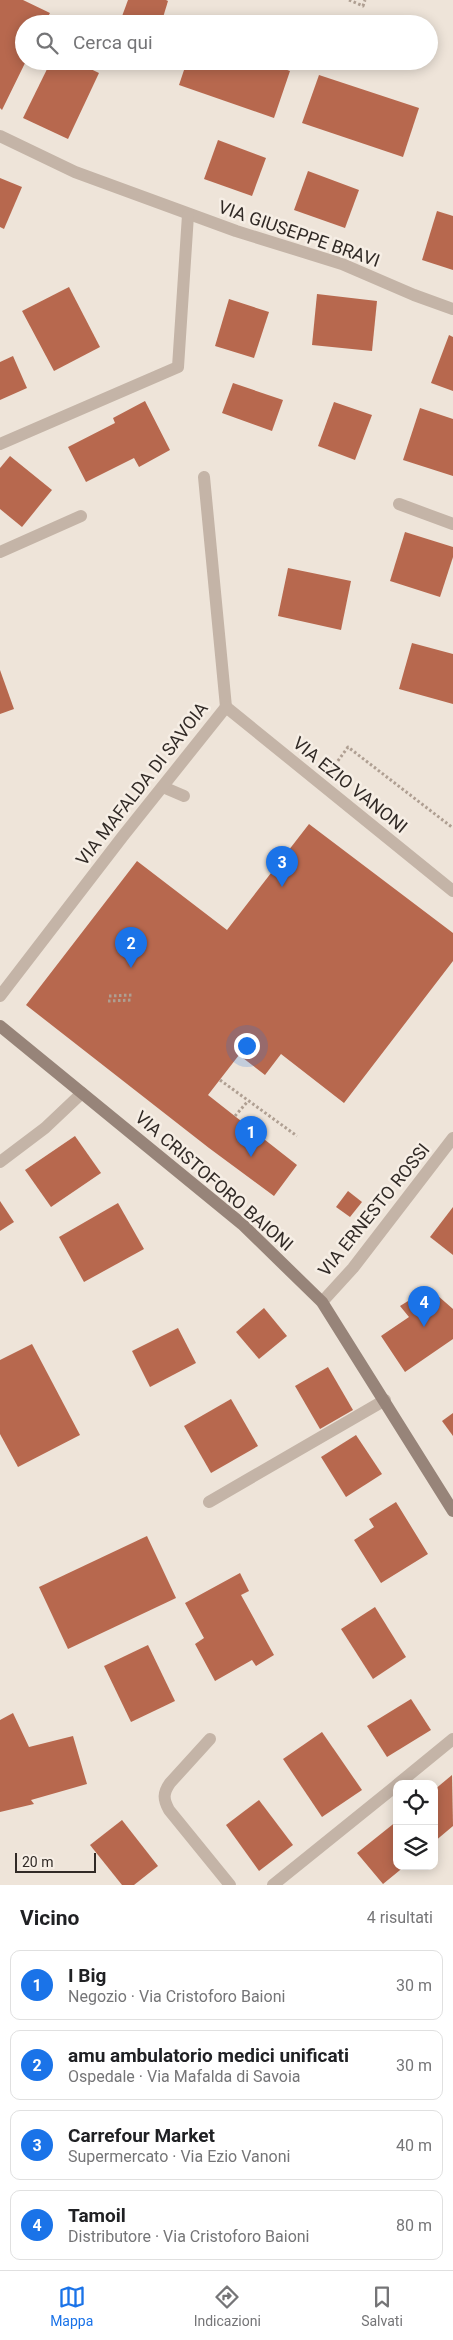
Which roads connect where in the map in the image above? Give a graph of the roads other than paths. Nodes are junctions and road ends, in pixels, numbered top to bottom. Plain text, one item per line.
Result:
1 (0, 136) edge
2 (188, 215) junction
3 (453, 309) edge
4 (0, 444) edge
5 (204, 477) dead end
6 (399, 504) dead end
7 (81, 516) dead end
8 (453, 524) edge
9 (0, 552) edge
10 (226, 707) junction
11 (163, 787) junction
12 (184, 796) dead end
13 (453, 890) edge
14 (0, 996) edge
15 (0, 1026) edge
16 (82, 1093) junction
17 (453, 1138) edge
18 (0, 1162) edge
19 (322, 1302) junction
20 (385, 1400) junction
21 (209, 1502) dead end
22 (453, 1511) edge
23 (210, 1739) dead end
24 (453, 1739) edge
25 (402, 1780) edge
26 (393, 1787) edge
27 (230, 1885) edge
28 (273, 1885) edge

1 - 2 street, VIA GIUSEPPE BRAVI
2 - 3 street, VIA GIUSEPPE BRAVI
2 - 4 street
5 - 10 street, VIA MAFALDA DI SAVOIA
6 - 8 street
7 - 9 street
10 - 11 street, VIA MAFALDA DI SAVOIA
10 - 13 street, VIA EZIO VANONI
11 - 12 street
11 - 14 street, VIA MAFALDA DI SAVOIA
15 - 16 street, VIA CRISTOFORO BAIONI
16 - 18 street
16 - 19 street, VIA CRISTOFORO BAIONI
17 - 19 street, VIA ERNESTO ROSSI
19 - 20 street, VIA CRISTOFORO BAIONI
20 - 21 street
20 - 22 street, VIA CRISTOFORO BAIONI
23 - 27 street
24 - 25 street
26 - 28 street

